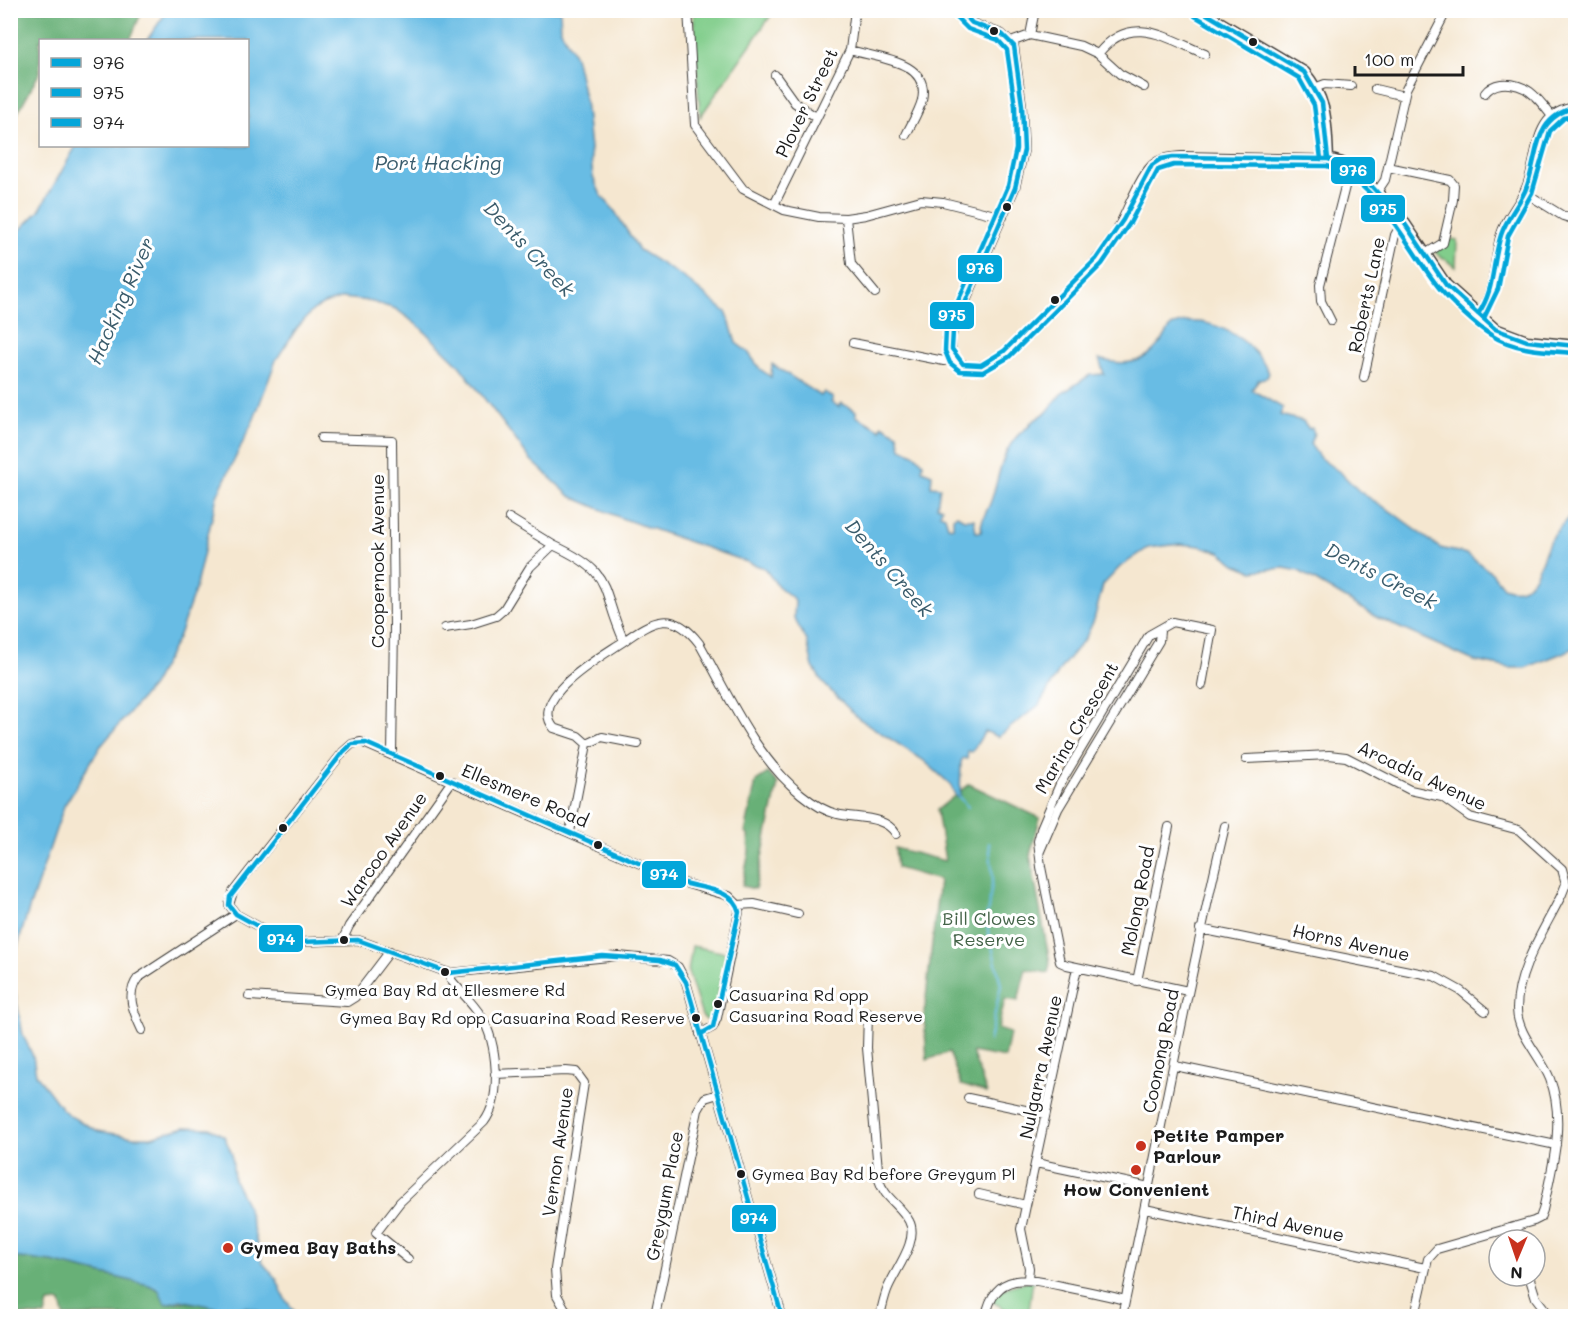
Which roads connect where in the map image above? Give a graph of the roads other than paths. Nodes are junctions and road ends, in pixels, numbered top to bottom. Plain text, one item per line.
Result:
1 (688, 10) edge
2 (855, 10) edge
3 (960, 10) edge
4 (1035, 10) edge
5 (1199, 10) edge
6 (1447, 10) edge
7 (1030, 35) junction
8 (1011, 42) junction
9 (850, 50) junction
10 (1098, 54) junction
11 (1206, 54) dead end
12 (775, 75) dead end
13 (1351, 86) dead end
14 (1144, 87) dead end
15 (1317, 87) junction
16 (1375, 89) dead end
17 (1485, 93) dead end
18 (1404, 96) junction
19 (1575, 107) edge
20 (1551, 115) junction
21 (816, 117) junction
22 (906, 135) dead end
23 (1328, 159) junction
24 (1388, 166) junction
25 (1350, 167) junction
26 (1377, 192) junction
27 (1524, 192) junction
28 (774, 205) junction
29 (1003, 217) junction
30 (846, 218) junction
31 (1575, 220) edge
32 (1403, 221) junction
33 (1425, 254) junction
34 (875, 293) dead end
35 (1478, 314) junction
36 (1331, 321) dead end
37 (853, 343) dead end
38 (1575, 346) edge
39 (956, 358) junction
40 (1364, 377) dead end
41 (321, 438) dead end
42 (509, 518) dead end
43 (553, 545) junction
44 (445, 628) dead end
45 (1160, 631) junction
46 (624, 641) junction
47 (1202, 685) dead end
48 (587, 744) junction
49 (638, 744) dead end
50 (392, 754) junction
51 (1246, 759) dead end
52 (452, 781) junction
53 (1225, 826) dead end
54 (1168, 827) dead end
55 (570, 832) junction
56 (896, 834) dead end
57 (1040, 851) junction
58 (738, 905) junction
59 (236, 914) junction
60 (798, 914) dead end
61 (1200, 929) junction
62 (344, 939) junction
63 (390, 951) junction
64 (1077, 968) junction
65 (449, 973) junction
66 (1137, 981) junction
67 (1188, 991) junction
68 (249, 996) dead end
69 (1485, 1011) dead end
70 (868, 1013) dead end
71 (142, 1030) dead end
72 (700, 1034) junction
73 (1175, 1066) junction
74 (495, 1074) junction
75 (718, 1094) junction
76 (968, 1098) dead end
77 (1045, 1114) junction
78 (1556, 1145) junction
79 (1036, 1163) junction
80 (1149, 1187) junction
81 (979, 1194) dead end
82 (1026, 1205) junction
83 (1145, 1209) junction
84 (1516, 1227) joint
85 (408, 1259) dead end
86 (1425, 1268) junction
87 (1028, 1278) junction
88 (1533, 1288) edge
89 (1125, 1300) junction
90 (569, 1317) edge
91 (655, 1317) edge
92 (782, 1317) edge
93 (880, 1317) edge
94 (986, 1317) edge
95 (1122, 1317) edge
96 (1415, 1317) edge
97 (1550, 1317) edge

1 - 28 street
2 - 9 street, Plover Street
3 - 8 street
4 - 7 street
5 - 15 street
6 - 18 street
7 - 8 street
7 - 10 street
8 - 29 street
9 - 21 street, Plover Street
9 - 22 street
10 - 11 street
10 - 14 street
12 - 21 street
13 - 15 street
15 - 23 street
16 - 18 street
17 - 20 street
18 - 24 street
19 - 20 street
20 - 27 street
21 - 28 street, Plover Street
23 - 25 street
23 - 39 street
24 - 26 street
24 - 33 street
25 - 26 street
25 - 36 street
26 - 32 street
27 - 31 street
27 - 35 street
28 - 30 street
29 - 30 street
29 - 39 street
30 - 34 street
32 - 33 street
32 - 40 street, Roberts Lane
33 - 35 street
35 - 38 street
37 - 39 street
41 - 50 street, Coopernook Avenue
42 - 43 street
43 - 44 street
43 - 46 street
45 - 47 street, Marina Crescent
45 - 57 street, Marina Crescent
45 - 57 street, Marina Crescent
46 - 48 street
46 - 56 street
48 - 49 street
48 - 55 street
50 - 52 street, Ellesmere Road
50 - 59 street, Ellesmere Road
51 - 78 street, Arcadia Avenue
52 - 55 street, Ellesmere Road
52 - 62 street, Warcoo Avenue
53 - 61 street, Coonong Road
54 - 66 street, Molong Road
55 - 58 street, Ellesmere Road
57 - 64 street, Marina Crescent
58 - 60 street, Ellesmere Road
58 - 72 street
59 - 62 street
59 - 71 street
61 - 67 street, Coonong Road
61 - 69 street, Horns Avenue
62 - 63 street
63 - 65 street
63 - 68 street
64 - 66 street, Marina Crescent
64 - 77 street, Nulgarra Avenue
65 - 72 street
65 - 74 street
66 - 67 street, Marina Crescent
67 - 73 street, Coonong Road
70 - 93 street
72 - 75 street
73 - 78 street
73 - 80 street, Coonong Road
74 - 85 street
74 - 90 street, Vernon Avenue
75 - 91 street, Greygum Place
75 - 92 street
76 - 77 street
77 - 79 street, Nulgarra Avenue
78 - 84 street, Arcadia Avenue
79 - 80 street
79 - 82 street, Nulgarra Avenue
80 - 83 street, Coonong Road
81 - 82 street
82 - 87 street, Nulgarra Avenue
83 - 86 street, Third Avenue
83 - 89 street, Coonong Road
84 - 86 street
86 - 96 street
87 - 89 street
87 - 94 street
88 - 97 street
89 - 95 street, Coonong Road

